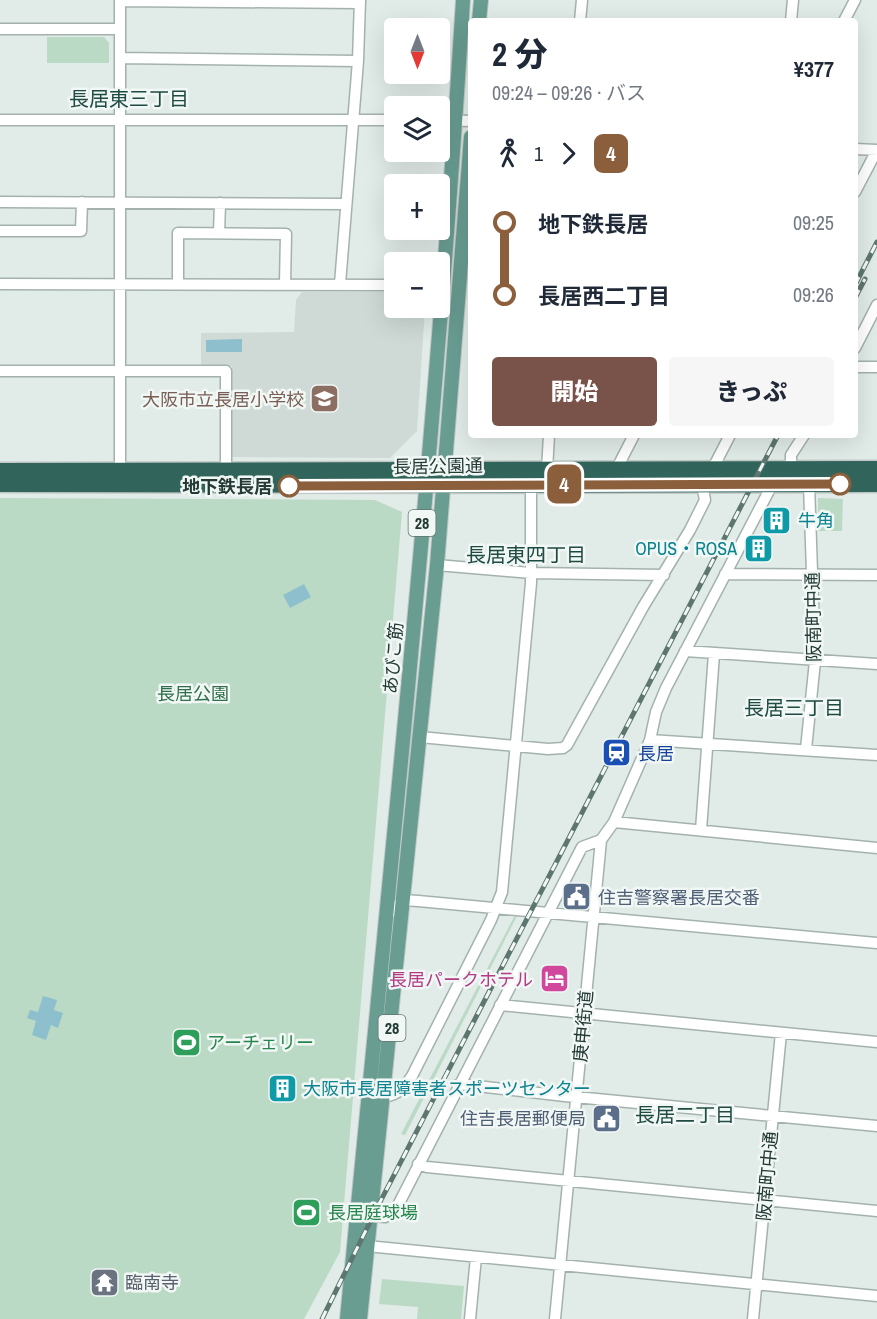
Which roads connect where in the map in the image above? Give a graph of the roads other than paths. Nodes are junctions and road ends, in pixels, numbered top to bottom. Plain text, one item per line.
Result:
1 (463, 0) edge
2 (481, 0) edge
3 (582, 0) edge
4 (794, 0) edge
5 (855, 0) edge
6 (120, 1) edge
7 (360, 2) edge
8 (479, 18) edge
9 (580, 18) edge
10 (791, 18) edge
11 (846, 18) edge
12 (0, 29) edge
13 (120, 29) junction
14 (120, 58) junction
15 (358, 61) junction
16 (0, 120) edge
17 (120, 120) junction
18 (352, 120) junction
19 (384, 120) edge
20 (450, 120) edge
21 (455, 120) junction
22 (468, 121) edge
23 (858, 149) edge
24 (877, 150) edge
25 (858, 186) edge
26 (0, 202) edge
27 (82, 202) junction
28 (120, 203) junction
29 (220, 203) junction
30 (345, 204) junction
31 (468, 212) edge
32 (0, 231) edge
33 (219, 234) junction
34 (443, 252) edge
35 (120, 283) junction
36 (0, 284) edge
37 (178, 284) junction
38 (285, 284) junction
39 (340, 284) junction
40 (384, 285) edge
41 (465, 286) edge
42 (877, 305) edge
43 (438, 318) edge
44 (858, 342) edge
45 (858, 367) edge
46 (877, 367) edge
47 (0, 371) edge
48 (120, 371) junction
49 (549, 438) edge
50 (632, 438) edge
51 (728, 438) edge
52 (802, 438) edge
53 (791, 468) junction
54 (877, 469) edge
55 (547, 470) junction
56 (616, 470) junction
57 (712, 470) junction
58 (0, 471) edge
59 (120, 471) junction
60 (226, 471) junction
61 (444, 477) junction
62 (426, 478) junction
63 (773, 483) junction
64 (0, 484) edge
65 (531, 484) junction
66 (809, 484) junction
67 (877, 484) edge
68 (702, 485) junction
69 (437, 565) junction
70 (531, 573) junction
71 (725, 574) junction
72 (664, 575) junction
73 (877, 575) edge
74 (813, 576) junction
75 (685, 651) junction
76 (714, 654) junction
77 (815, 661) junction
78 (877, 664) edge
79 (420, 737) junction
80 (650, 740) junction
81 (708, 745) junction
82 (515, 746) junction
83 (806, 750) junction
84 (877, 755) edge
85 (614, 822) junction
86 (700, 831) junction
87 (600, 840) junction
88 (877, 848) edge
89 (403, 900) junction
90 (496, 907) junction
91 (550, 912) junction
92 (592, 916) junction
93 (386, 917) junction
94 (877, 944) edge
95 (500, 1005) junction
96 (583, 1014) junction
97 (781, 1033) junction
98 (877, 1042) edge
99 (459, 1083) junction
100 (384, 1097) junction
101 (576, 1097) junction
102 (773, 1116) junction
103 (877, 1126) edge
104 (418, 1164) junction
105 (568, 1180) junction
106 (765, 1199) junction
107 (877, 1211) edge
108 (370, 1216) junction
109 (367, 1246) junction
110 (476, 1257) junction
111 (560, 1265) junction
112 (757, 1284) junction
113 (877, 1296) edge
114 (347, 1319) edge
115 (360, 1319) edge
116 (470, 1319) edge
117 (555, 1319) edge
118 (753, 1319) edge

1 - 21 main road, あびこ筋 / 28
2 - 8 main road
3 - 9 street
4 - 10 street
5 - 11 street
6 - 7 street
6 - 13 street
7 - 15 street
12 - 13 street
13 - 14 street
14 - 15 street
14 - 17 street
15 - 18 street
16 - 17 street
17 - 18 street
17 - 28 street
18 - 19 street
18 - 30 street
20 - 21 street
21 - 22 street
21 - 34 main road, あびこ筋 / 28
23 - 24 street
24 - 25 street
26 - 27 street
27 - 28 street
27 - 32 street
28 - 29 street
28 - 35 street
29 - 30 street
29 - 33 street
30 - 39 street
31 - 41 main road, あびこ筋 / 28
33 - 37 street
33 - 38 street
35 - 36 street
35 - 37 street
35 - 48 street
37 - 38 street
38 - 39 street
39 - 40 street
41 - 61 main road, あびこ筋 / 28
42 - 44 street
43 - 62 main road, あびこ筋 / 28
45 - 46 street
47 - 48 street
48 - 59 street
48 - 60 street
49 - 55 street
50 - 56 street
51 - 57 street
52 - 53 street
53 - 54 highway, 長居公園通
53 - 57 highway, 長居公園通
55 - 56 highway, 長居公園通
55 - 61 highway, 長居公園通
56 - 57 highway, 長居公園通
58 - 59 highway, 長居公園通
59 - 60 highway, 長居公園通
60 - 62 highway, 長居公園通
61 - 62 highway, 長居公園通
61 - 65 highway, 長居公園通
61 - 69 main road, あびこ筋 / 28
62 - 64 highway, 長居公園通
62 - 93 main road, あびこ筋 / 28
63 - 66 highway, 長居公園通
63 - 68 highway, 長居公園通
63 - 71 street
65 - 68 highway, 長居公園通
65 - 70 street
66 - 67 highway, 長居公園通
66 - 74 street, 阪南町中通
68 - 72 street
69 - 70 street
69 - 79 main road, あびこ筋 / 28
70 - 72 street
70 - 82 street
71 - 74 street
71 - 75 street
72 - 82 street
73 - 74 street
74 - 77 street, 阪南町中通
75 - 76 street
75 - 80 street
76 - 77 street
76 - 81 street
77 - 78 street
77 - 83 street, 阪南町中通
79 - 82 street
79 - 89 main road, あびこ筋 / 28
80 - 81 street
80 - 85 street
81 - 83 street
81 - 86 street
82 - 90 street
83 - 84 street
85 - 86 street
85 - 87 street
86 - 88 street
87 - 91 street
87 - 92 street, 庚申街道
89 - 90 street
89 - 93 street
89 - 100 main road, あびこ筋 / 28
90 - 91 street
90 - 100 street
91 - 92 street
91 - 95 street
92 - 94 street
92 - 96 street, 庚申街道
93 - 114 main road, あびこ筋 / 28
95 - 96 street
95 - 99 street
96 - 97 street
96 - 101 street, 庚申街道
97 - 98 street
97 - 102 street, 阪南町中通
99 - 101 street
99 - 104 street
100 - 108 main road, あびこ筋 / 28
101 - 102 street
101 - 105 street, 庚申街道
102 - 103 street
102 - 106 street, 阪南町中通
104 - 105 street
104 - 108 street
105 - 106 street
105 - 111 street, 庚申街道
106 - 107 street
106 - 112 street, 阪南町中通
108 - 109 main road, あびこ筋 / 28
109 - 110 street
109 - 115 main road, あびこ筋 / 28
110 - 111 street
110 - 116 street
111 - 112 street
111 - 117 street, 庚申街道
112 - 113 street
112 - 118 street, 阪南町中通

